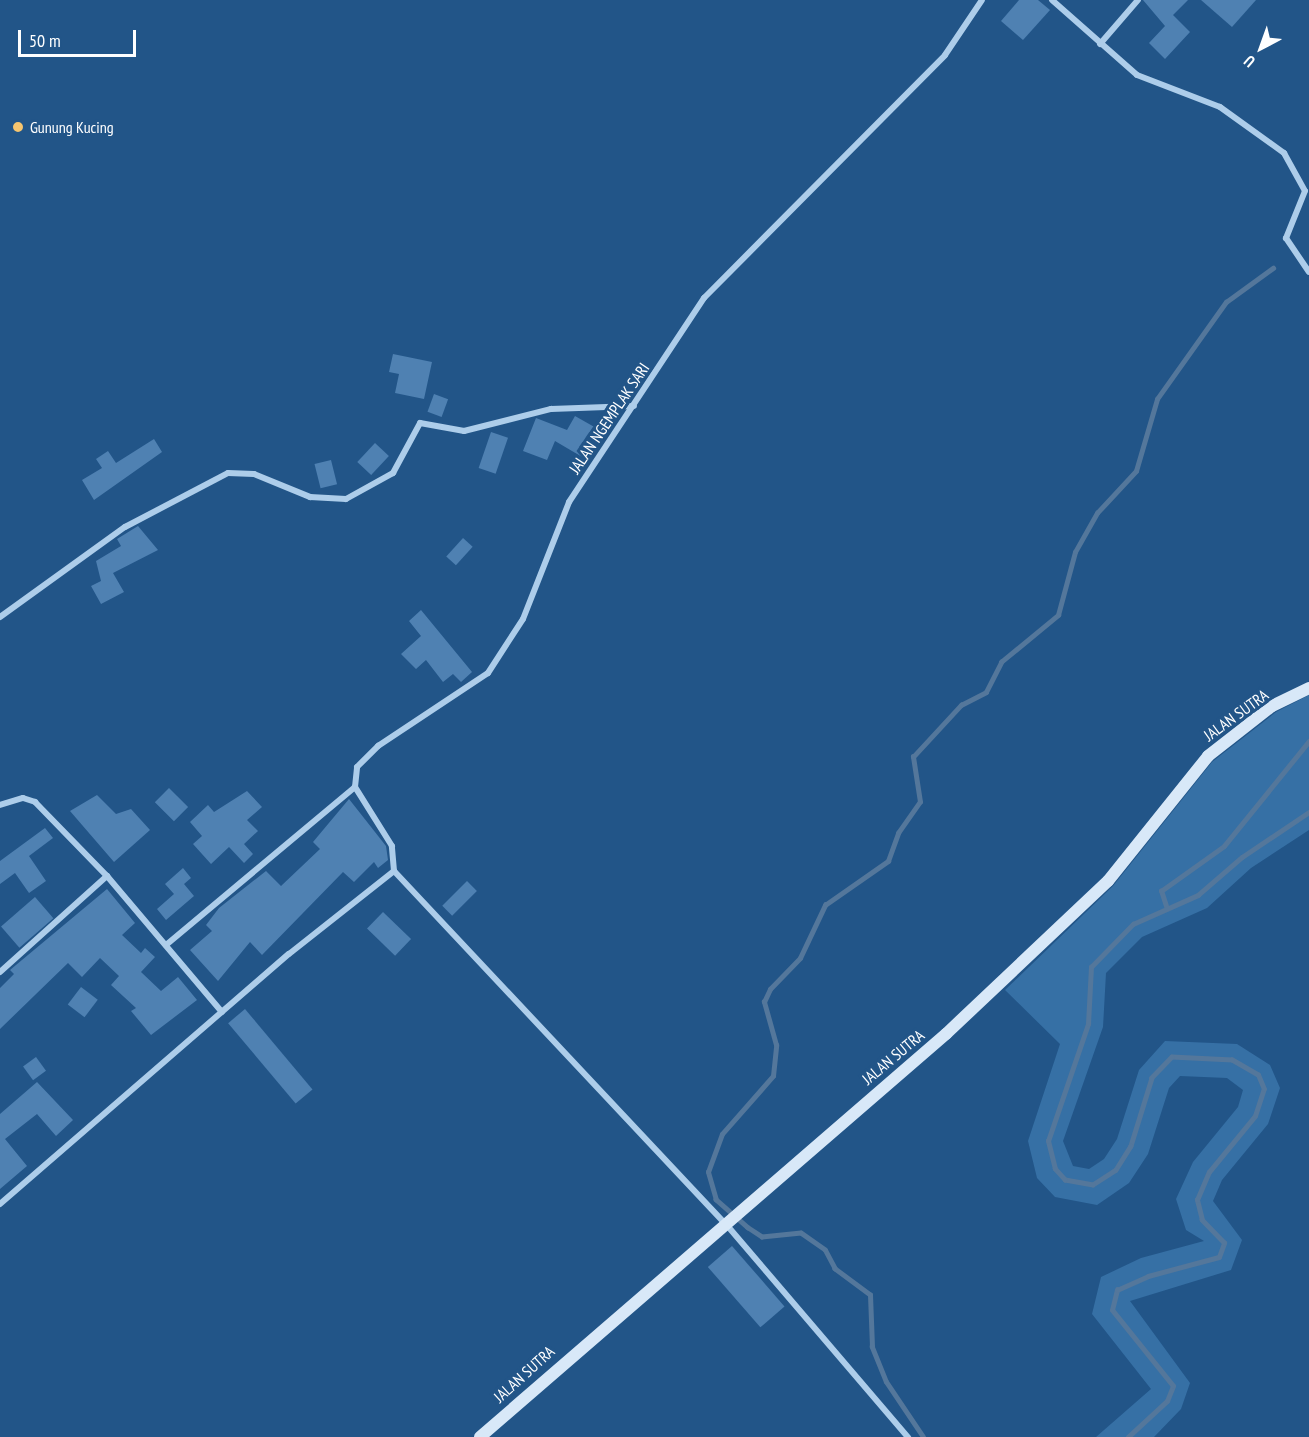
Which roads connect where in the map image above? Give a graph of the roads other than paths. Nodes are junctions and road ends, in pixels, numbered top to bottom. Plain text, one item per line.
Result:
1 (982, 0) edge
2 (1052, 0) edge
3 (1138, 0) edge
4 (1100, 44) junction
5 (1309, 272) edge
6 (634, 406) junction
7 (0, 617) edge
8 (1309, 688) edge
9 (355, 787) junction
10 (0, 805) edge
11 (394, 871) junction
12 (107, 876) junction
13 (166, 945) junction
14 (0, 972) edge
15 (222, 1012) junction
16 (0, 1204) edge
17 (727, 1221) junction
18 (480, 1437) edge
19 (908, 1437) edge

1 - 6 street, JALAN NGEMPLAK SARI
2 - 4 street
3 - 4 street
4 - 5 street
6 - 7 street
6 - 9 street, JALAN NGEMPLAK SARI
8 - 17 street, JALAN SUTRA
9 - 11 street
9 - 13 street
10 - 12 street
11 - 15 street
11 - 17 street
12 - 13 street
12 - 14 street
13 - 15 street
15 - 16 street
17 - 18 street, JALAN SUTRA
17 - 19 street

